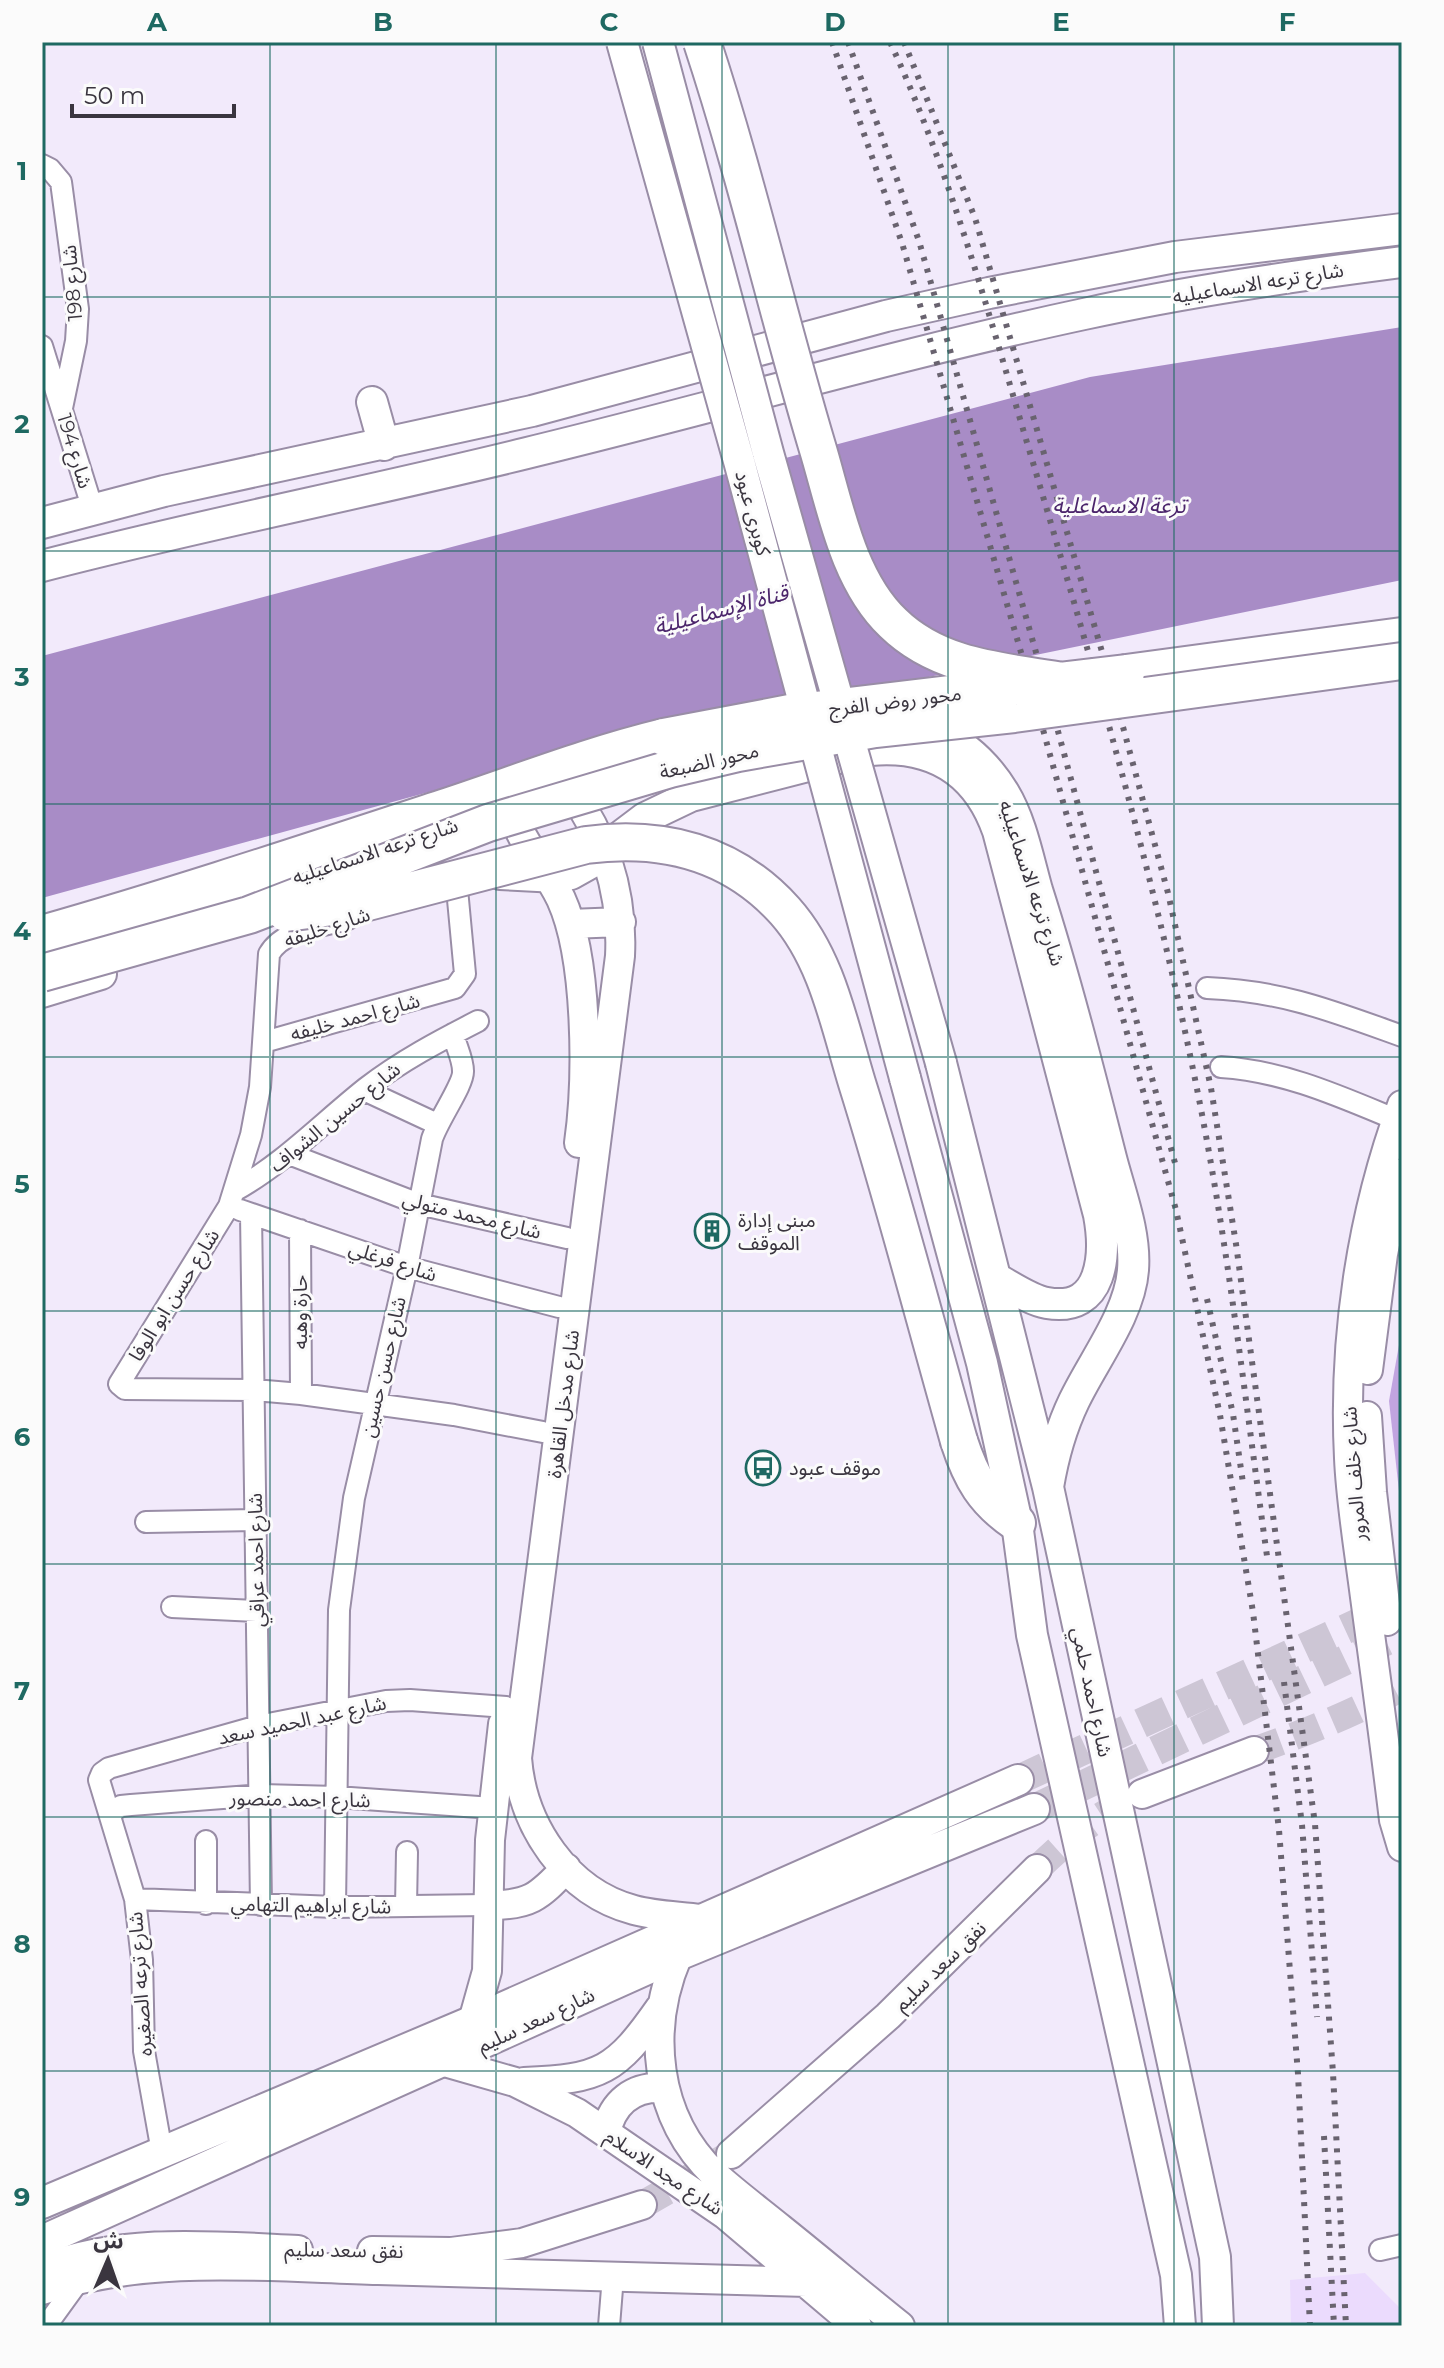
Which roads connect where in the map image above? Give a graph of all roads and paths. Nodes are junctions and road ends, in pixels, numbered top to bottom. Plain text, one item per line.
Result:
1 (622, 42) edge
2 (658, 42) edge
3 (702, 42) edge
4 (42, 165) edge
5 (1402, 229) edge
6 (1402, 262) edge
7 (42, 346) edge
8 (372, 402) dead end
9 (62, 408) junction
10 (384, 445) junction
11 (93, 510) junction
12 (42, 523) edge
13 (42, 566) edge
14 (1402, 636) edge
15 (1402, 661) edge
16 (1063, 681) junction
17 (664, 737) joint
18 (570, 789) junction
19 (511, 808) junction
20 (604, 849) junction
21 (547, 875) junction
22 (457, 889) junction
23 (249, 915) junction
24 (621, 922) junction
25 (570, 924) junction
26 (42, 934) edge
27 (42, 954) edge
28 (42, 973) edge
29 (1207, 988) dead end
30 (42, 992) edge
31 (478, 1021) dead end
32 (453, 1034) junction
33 (1402, 1036) edge
34 (264, 1042) junction
35 (941, 1063) joint
36 (1221, 1067) dead end
37 (364, 1090) junction
38 (1399, 1112) edge
39 (437, 1124) junction
40 (289, 1154) junction
41 (1402, 1162) edge
42 (232, 1198) junction
43 (419, 1204) junction
44 (251, 1214) junction
45 (300, 1230) junction
46 (567, 1238) junction
47 (407, 1267) junction
48 (997, 1279) junction
49 (559, 1307) junction
50 (254, 1390) junction
51 (301, 1394) junction
52 (374, 1404) junction
53 (560, 1447) junction
54 (1048, 1487) junction
55 (255, 1520) junction
56 (146, 1522) dead end
57 (1017, 1523) junction
58 (172, 1607) dead end
59 (257, 1611) junction
60 (506, 1707) junction
61 (338, 1710) junction
62 (258, 1726) junction
63 (1254, 1751) tunnel mouth
64 (1402, 1753) edge
65 (102, 1773) joint
66 (1018, 1780) tunnel mouth
67 (1142, 1794) tunnel mouth
68 (262, 1795) junction
69 (336, 1797) junction
70 (493, 1808) junction
71 (1034, 1809) tunnel mouth
72 (110, 1813) junction
73 (206, 1841) dead end
74 (1402, 1847) edge
75 (407, 1852) dead end
76 (566, 1868) junction
77 (1037, 1869) tunnel mouth
78 (135, 1899) junction
79 (206, 1904) junction
80 (261, 1905) junction
81 (487, 1905) junction
82 (406, 1906) junction
83 (335, 1907) junction
84 (701, 1919) junction
85 (678, 1955) junction
86 (661, 2007) junction
87 (473, 2021) junction
88 (445, 2062) junction
89 (515, 2082) junction
90 (664, 2088) junction
91 (606, 2132) junction
92 (162, 2152) junction
93 (731, 2154) tunnel mouth
94 (42, 2203) edge
95 (642, 2205) tunnel mouth
96 (42, 2241) edge
97 (1402, 2245) edge
98 (1380, 2250) dead end
99 (42, 2269) edge
100 (613, 2276) junction
101 (80, 2279) junction
102 (807, 2282) junction
103 (42, 2290) edge
104 (46, 2326) edge
105 (609, 2326) edge
106 (857, 2326) edge
107 (900, 2326) edge
108 (1180, 2326) edge
109 (1218, 2326) edge

1 - 57 main road, كوبرى عبود, bridge
2 - 35 main road, كوبرى عبود, bridge
3 - 16 highway, bridge
4 - 9 street, شارع 198
5 - 10 main road, شارع ترعه الاسماعيليه
6 - 13 main road, شارع ترعه الاسماعيليه
7 - 9 street, شارع 194
8 - 10 main road
9 - 11 street, شارع 194
10 - 11 main road, شارع ترعه الاسماعيليه
11 - 12 main road, شارع ترعه الاسماعيليه
14 - 16 highway, محور روض الفرج, bridge
15 - 23 highway, محور الضبعة, bridge
16 - 17 highway, محور روض الفرج, bridge
17 - 26 highway, محور الضبعة
18 - 19 main road, شارع ترعه الاسماعيليه
18 - 20 street, شارع مدخل القاهرة
18 - 54 main road, شارع ترعه الاسماعيليه
19 - 21 street, شارع مدخل القاهرة
19 - 27 main road, شارع ترعه الاسماعيليه
20 - 21 main road, شارع ترعه الاسماعيليه
20 - 24 street, شارع مدخل القاهرة
20 - 48 main road, شارع ترعه الاسماعيليه
21 - 22 street, شارع خليفه
21 - 25 street, شارع مدخل القاهرة
21 - 30 main road, شارع ترعه الاسماعيليه
22 - 34 street, شارع خليفه
22 - 34 street, شارع احمد خليفه
23 - 28 highway, محور الضبعة, bridge
23 - 57 highway, bridge
24 - 25 street
24 - 53 street, شارع مدخل القاهرة
25 - 46 street, شارع مدخل القاهرة
29 - 33 street
31 - 32 street, شارع حسين الشواف
32 - 37 street, شارع حسين الشواف
32 - 39 street, شارع حسن حسين
34 - 42 street, شارع خليفه
35 - 48 main road, شارع احمد حلمي
36 - 38 street
37 - 39 street
37 - 40 street, شارع حسين الشواف
38 - 74 street, شارع خلف المرور
39 - 43 street, شارع حسن حسين
40 - 42 street, شارع حسين الشواف
40 - 43 street, شارع محمد متولي
41 - 64 street, شارع خلف المرور
42 - 44 street, شارع فرغلي
42 - 50 street, شارع حسن ابو الوفا
43 - 46 street, شارع محمد متولي
43 - 47 street, شارع حسن حسين
44 - 45 street, شارع فرغلي
44 - 50 street, شارع احمد عراقي
45 - 47 street, شارع فرغلي
45 - 51 street, حارة وهبه
46 - 49 street, شارع مدخل القاهرة
47 - 49 street, شارع فرغلي
47 - 52 street, شارع حسن حسين
48 - 54 main road, شارع احمد حلمي
49 - 53 street, شارع مدخل القاهرة
50 - 51 street
50 - 55 street, شارع احمد عراقي
51 - 52 street
52 - 53 street
52 - 61 street, شارع حسن حسين
53 - 60 street, شارع مدخل القاهرة
53 - 76 street, شارع مدخل القاهرة
54 - 109 main road, شارع احمد حلمي
55 - 56 street
55 - 59 street, شارع احمد عراقي
57 - 108 main road
58 - 59 street
59 - 62 street, شارع احمد عراقي
60 - 61 street, شارع عبد الحميد سعد
60 - 70 street, شارع مدخل القاهرة
61 - 62 street, شارع عبد الحميد سعد
61 - 69 street, شارع حسن حسين
62 - 65 street, شارع عبد الحميد سعد
62 - 68 street, شارع احمد عراقي
63 - 67 street
65 - 72 street, شارع ترعه الصغيره
66 - 84 main road, شارع سعد سليم
68 - 69 street, شارع احمد منصور
68 - 72 street, شارع احمد منصور
68 - 80 street, شارع احمد عراقي
69 - 70 street, شارع احمد منصور
69 - 83 street, شارع حسن حسين
70 - 81 street, شارع مدخل القاهرة
71 - 85 main road, شارع سعد سليم
72 - 78 street, شارع ترعه الصغيره
73 - 79 street
75 - 82 street
76 - 81 street
76 - 84 street, شارع مدخل القاهرة
77 - 93 street, نفق سعد سليم
78 - 79 street, شارع ابراهيم التهامي
78 - 92 street, شارع ترعه الصغيره
79 - 80 street, شارع ابراهيم التهامي
80 - 83 street, شارع ابراهيم التهامي
81 - 82 street, شارع ابراهيم التهامي
81 - 87 street, شارع مدخل القاهرة
82 - 83 street, شارع ابراهيم التهامي
84 - 87 main road, شارع سعد سليم
85 - 86 street, شارع مجد الاسلام
85 - 88 main road, شارع سعد سليم
86 - 89 street
86 - 90 street, شارع مجد الاسلام
87 - 92 main road, شارع سعد سليم
88 - 89 street, شارع مجد الاسلام
88 - 96 main road, شارع سعد سليم
89 - 91 street, شارع مجد الاسلام
90 - 91 street
90 - 107 street, شارع مجد الاسلام
91 - 102 street, شارع مجد الاسلام
92 - 94 main road, شارع سعد سليم
95 - 99 street, نفق سعد سليم
97 - 98 street
100 - 101 street
100 - 102 street
100 - 105 street
101 - 103 street
101 - 104 street
102 - 106 street, شارع مجد الاسلام

